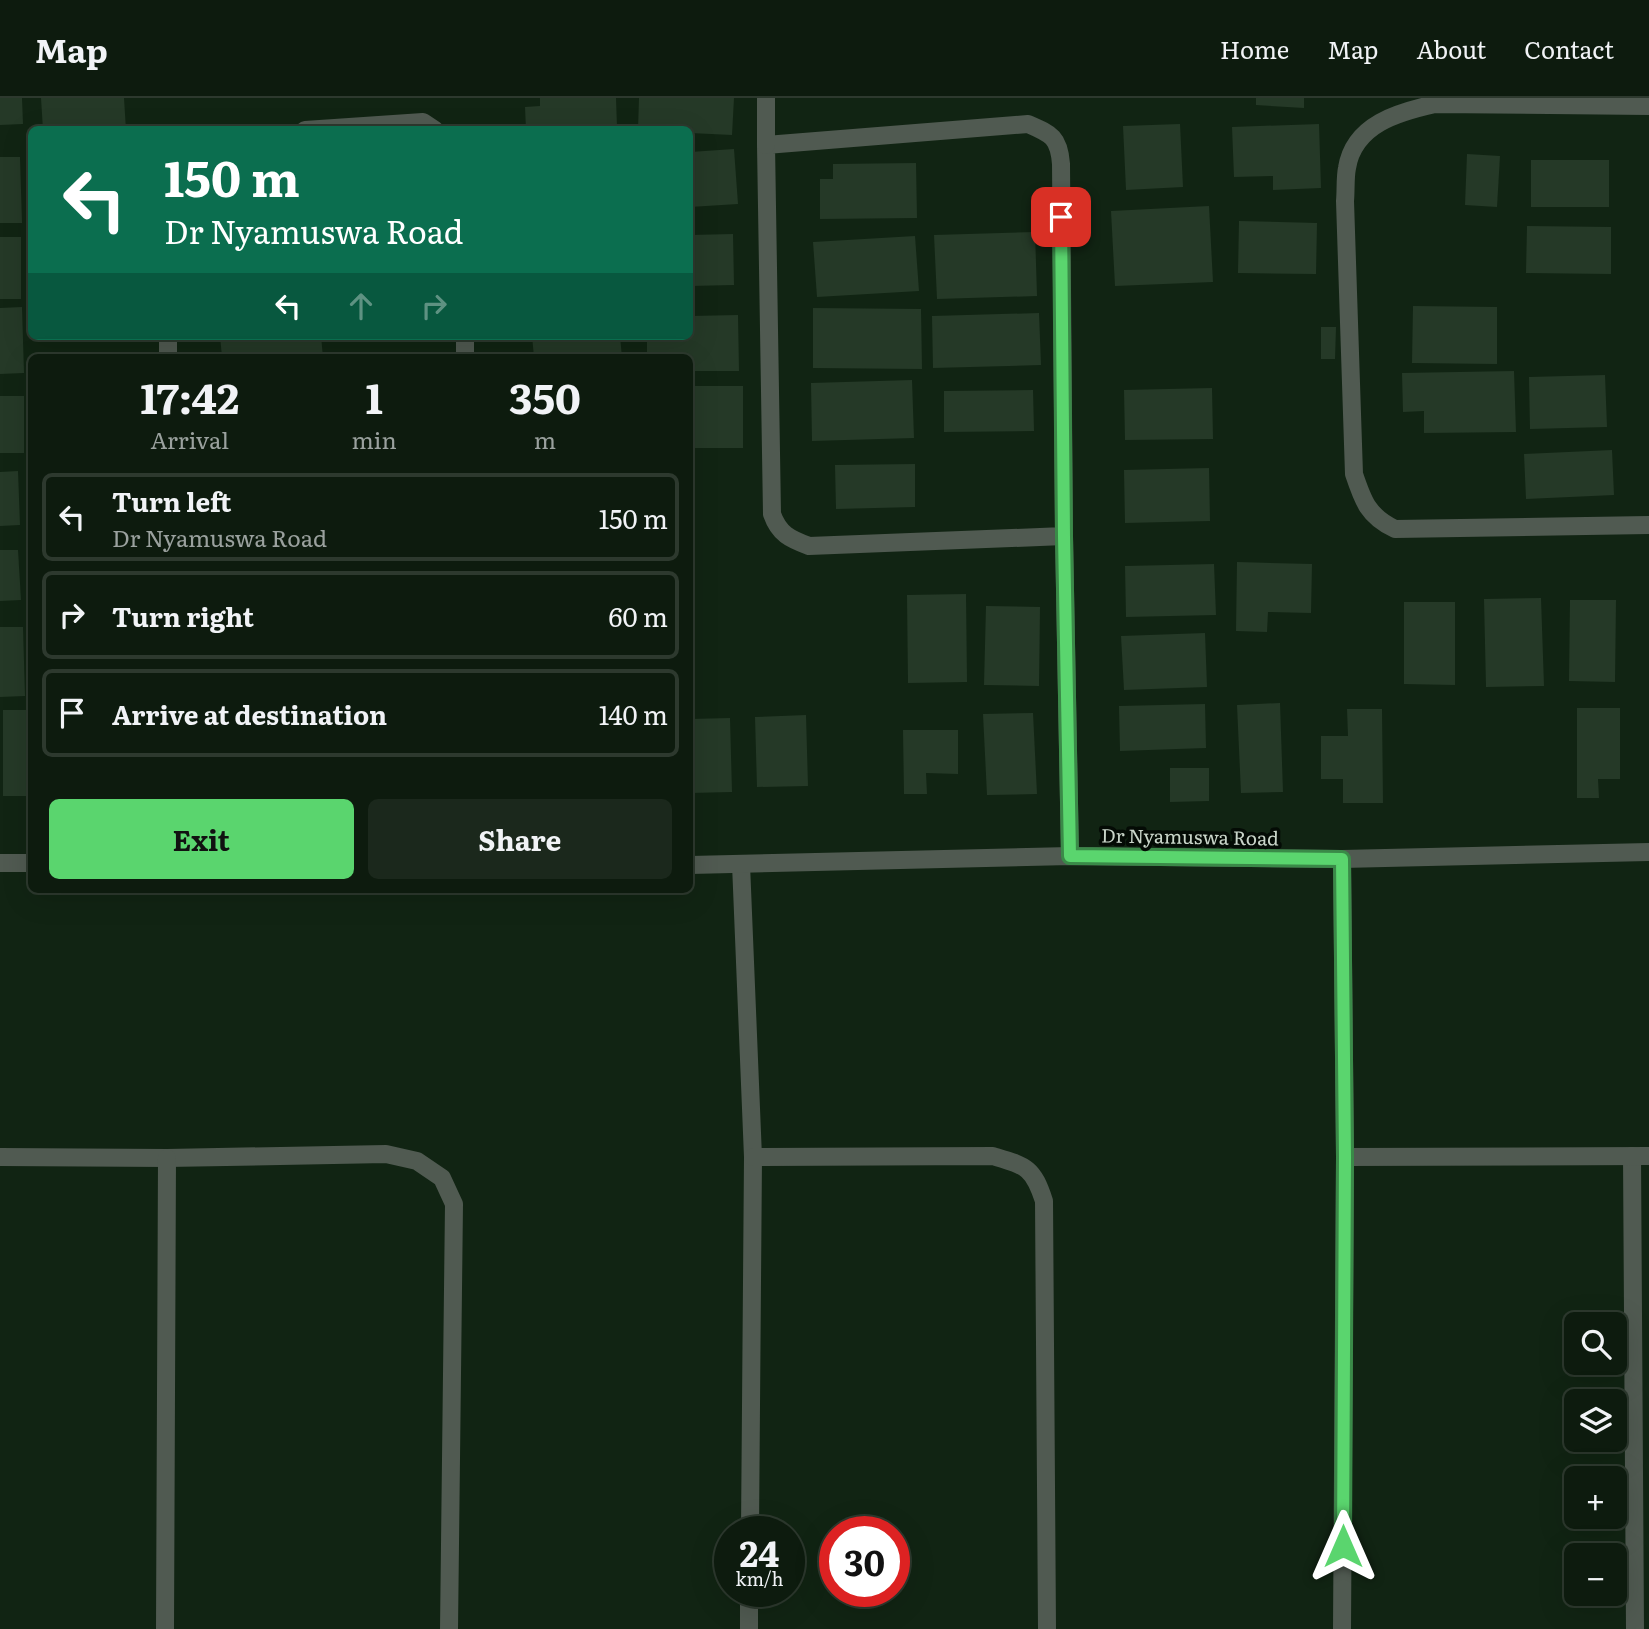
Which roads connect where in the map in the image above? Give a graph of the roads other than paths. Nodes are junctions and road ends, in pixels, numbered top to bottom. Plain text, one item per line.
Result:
1 (766, 98) edge
2 (1649, 106) edge
3 (364, 126) edge
4 (429, 126) edge
5 (766, 145) junction
6 (1649, 525) edge
7 (1064, 536) junction
8 (1649, 852) edge
9 (1070, 856) junction
10 (1342, 859) junction
11 (0, 863) edge
12 (28, 863) edge
13 (741, 864) junction
14 (693, 865) edge
15 (1640, 1156) edge
16 (0, 1157) edge
17 (753, 1157) junction
18 (1345, 1157) junction
19 (167, 1158) junction
20 (750, 1516) edge
21 (749, 1607) edge
22 (165, 1629) edge
23 (449, 1629) edge
24 (749, 1629) edge
25 (1047, 1629) edge
26 (1342, 1629) edge
27 (1635, 1629) edge

1 - 5 street
2 - 6 street
3 - 4 street
5 - 7 street
5 - 7 street
7 - 9 street
8 - 10 street, Dr Nyamuswa Road
9 - 10 street, Dr Nyamuswa Road
9 - 13 street, Dr Nyamuswa Road
10 - 18 street
11 - 12 street
13 - 14 street, Dr Nyamuswa Road
13 - 17 street
15 - 18 street
15 - 27 street
16 - 19 street
17 - 20 street
17 - 25 street
18 - 26 street
19 - 22 street
19 - 23 street
21 - 24 street

